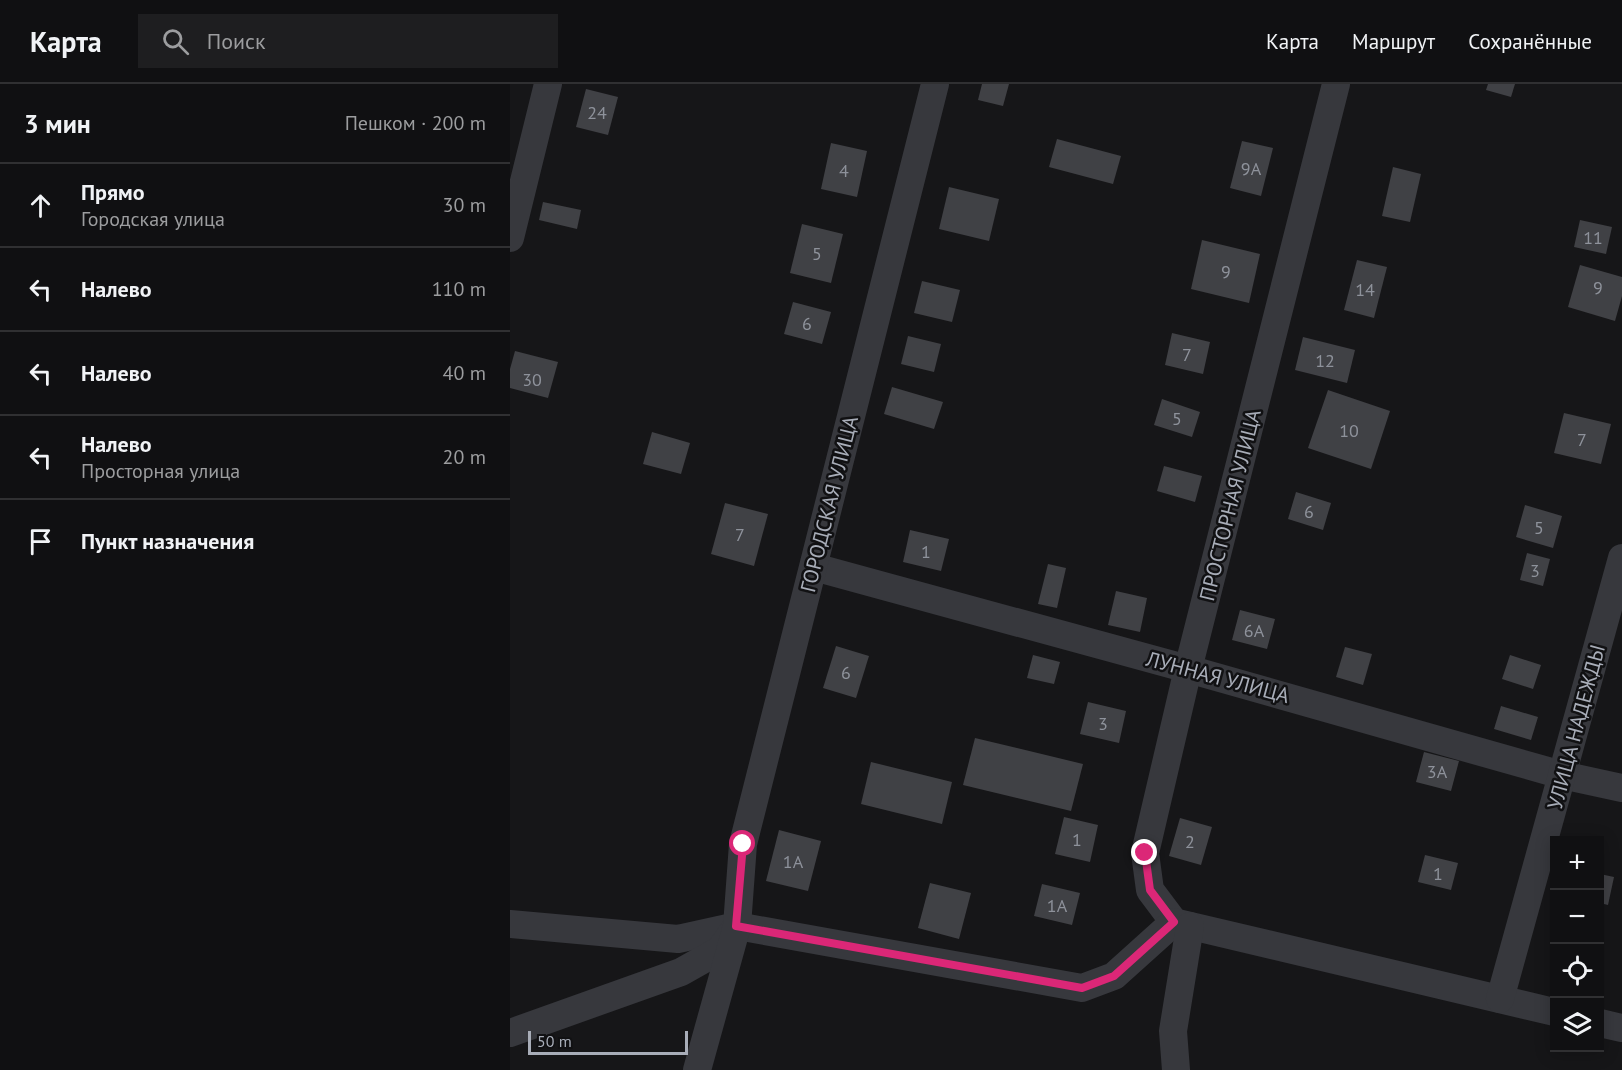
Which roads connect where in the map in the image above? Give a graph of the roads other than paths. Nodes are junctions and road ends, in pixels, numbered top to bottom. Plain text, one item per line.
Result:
1 (548, 84) edge
2 (935, 84) edge
3 (1336, 84) edge
4 (510, 238) edge
5 (1622, 558) edge
6 (814, 567) junction
7 (1188, 669) junction
8 (1562, 775) junction
9 (1622, 788) edge
10 (510, 924) edge
11 (1182, 924) junction
12 (736, 926) junction
13 (1500, 999) junction
14 (1550, 1011) edge
15 (1604, 1024) edge
16 (1622, 1028) edge
17 (510, 1033) edge
18 (698, 1070) edge
19 (1176, 1070) edge

1 - 4 street
2 - 6 street, ГОРОДСКАЯ УЛИЦА
3 - 7 street, ПРОСТОРНАЯ УЛИЦА
5 - 8 street, УЛИЦА НАДЕЖДЫ
6 - 7 street, ЛУННАЯ УЛИЦА
6 - 12 street, ГОРОДСКАЯ УЛИЦА
7 - 8 street, ЛУННАЯ УЛИЦА
7 - 11 street, ПРОСТОРНАЯ УЛИЦА
8 - 9 street, ЛУННАЯ УЛИЦА
8 - 13 street, УЛИЦА НАДЕЖДЫ
10 - 12 street
11 - 12 street
11 - 13 street
11 - 19 street
12 - 17 street
12 - 18 street, ГОРОДСКАЯ УЛИЦА
13 - 14 street
15 - 16 street

